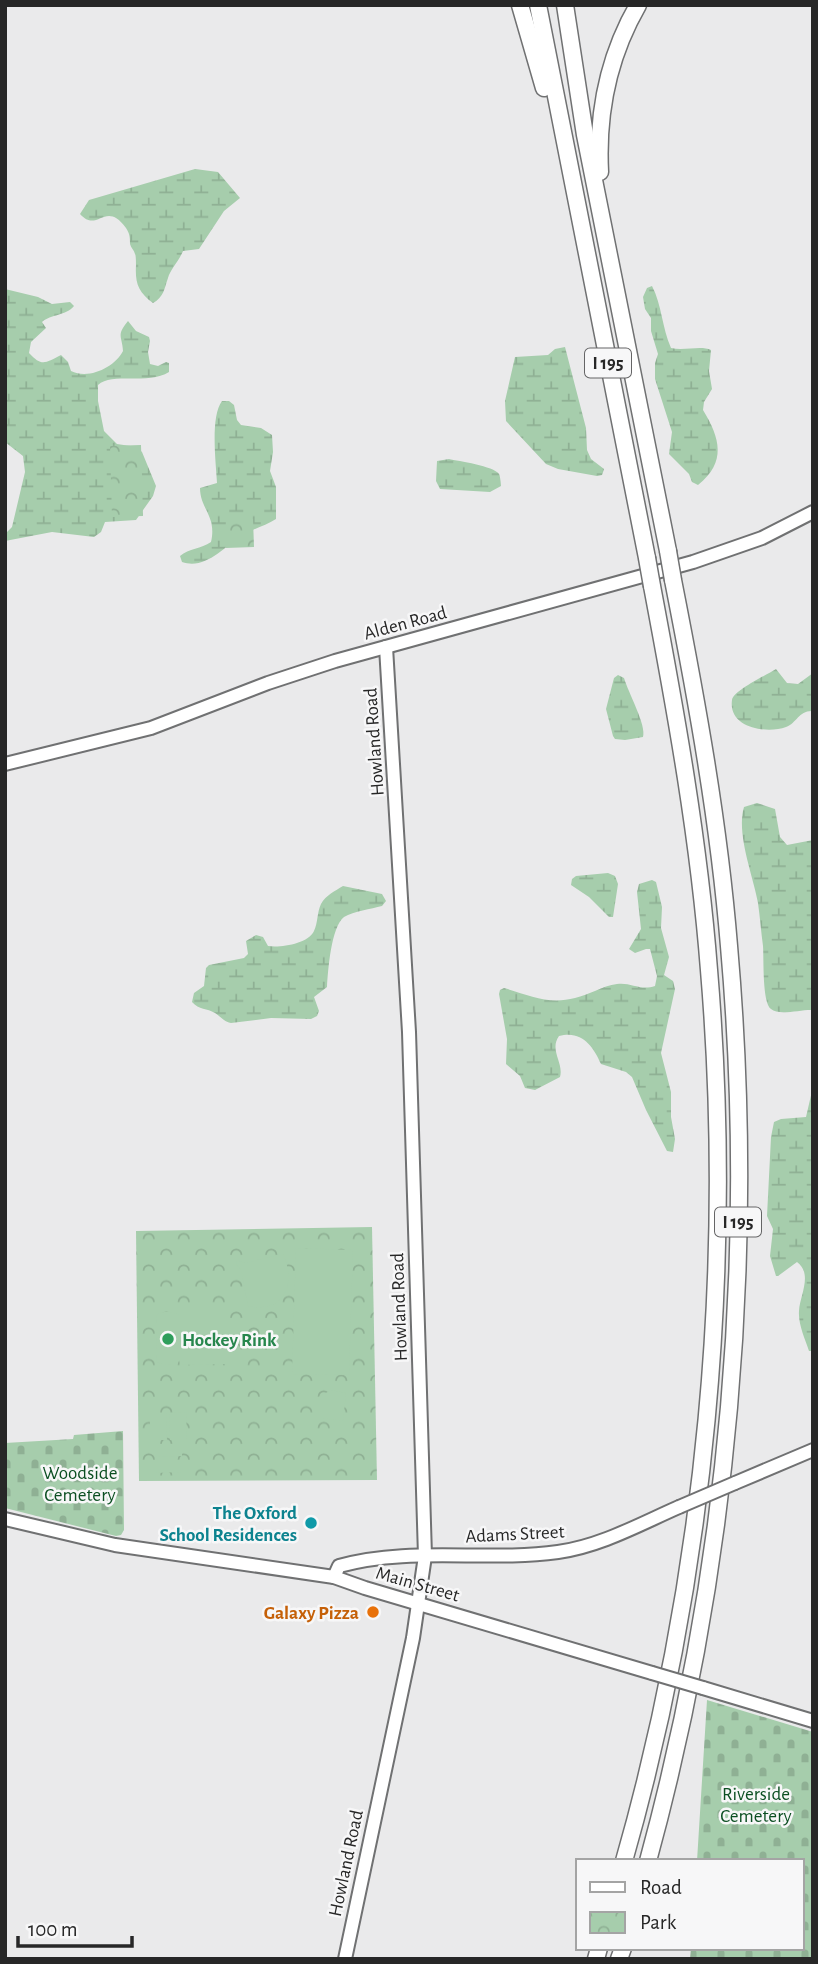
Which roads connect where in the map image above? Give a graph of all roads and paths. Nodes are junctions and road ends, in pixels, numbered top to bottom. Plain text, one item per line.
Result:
1 (520, 5) edge
2 (538, 5) edge
3 (565, 5) edge
4 (638, 5) edge
5 (569, 167) junction
6 (603, 231) junction
7 (813, 512) edge
8 (386, 647) junction
9 (5, 764) edge
10 (813, 1450) edge
11 (5, 1519) edge
12 (425, 1556) junction
13 (334, 1577) junction
14 (419, 1603) junction
15 (813, 1721) edge
16 (624, 1859) edge
17 (648, 1859) edge
18 (345, 1959) edge

1 - 5 highway
2 - 5 highway, I 195
3 - 6 highway, I 195
4 - 6 highway
5 - 16 highway, I 195, bridge
6 - 17 highway, I 195, bridge
7 - 8 main road, Alden Road
8 - 9 main road, Alden Road
8 - 12 main road, Howland Road
10 - 12 main road, Adams Street, bridge
11 - 13 main road, Main Street
12 - 13 main road, Adams Street
12 - 14 main road, Howland Road
13 - 14 main road, Main Street
14 - 15 main road, Main Street, bridge
14 - 18 main road, Howland Road

